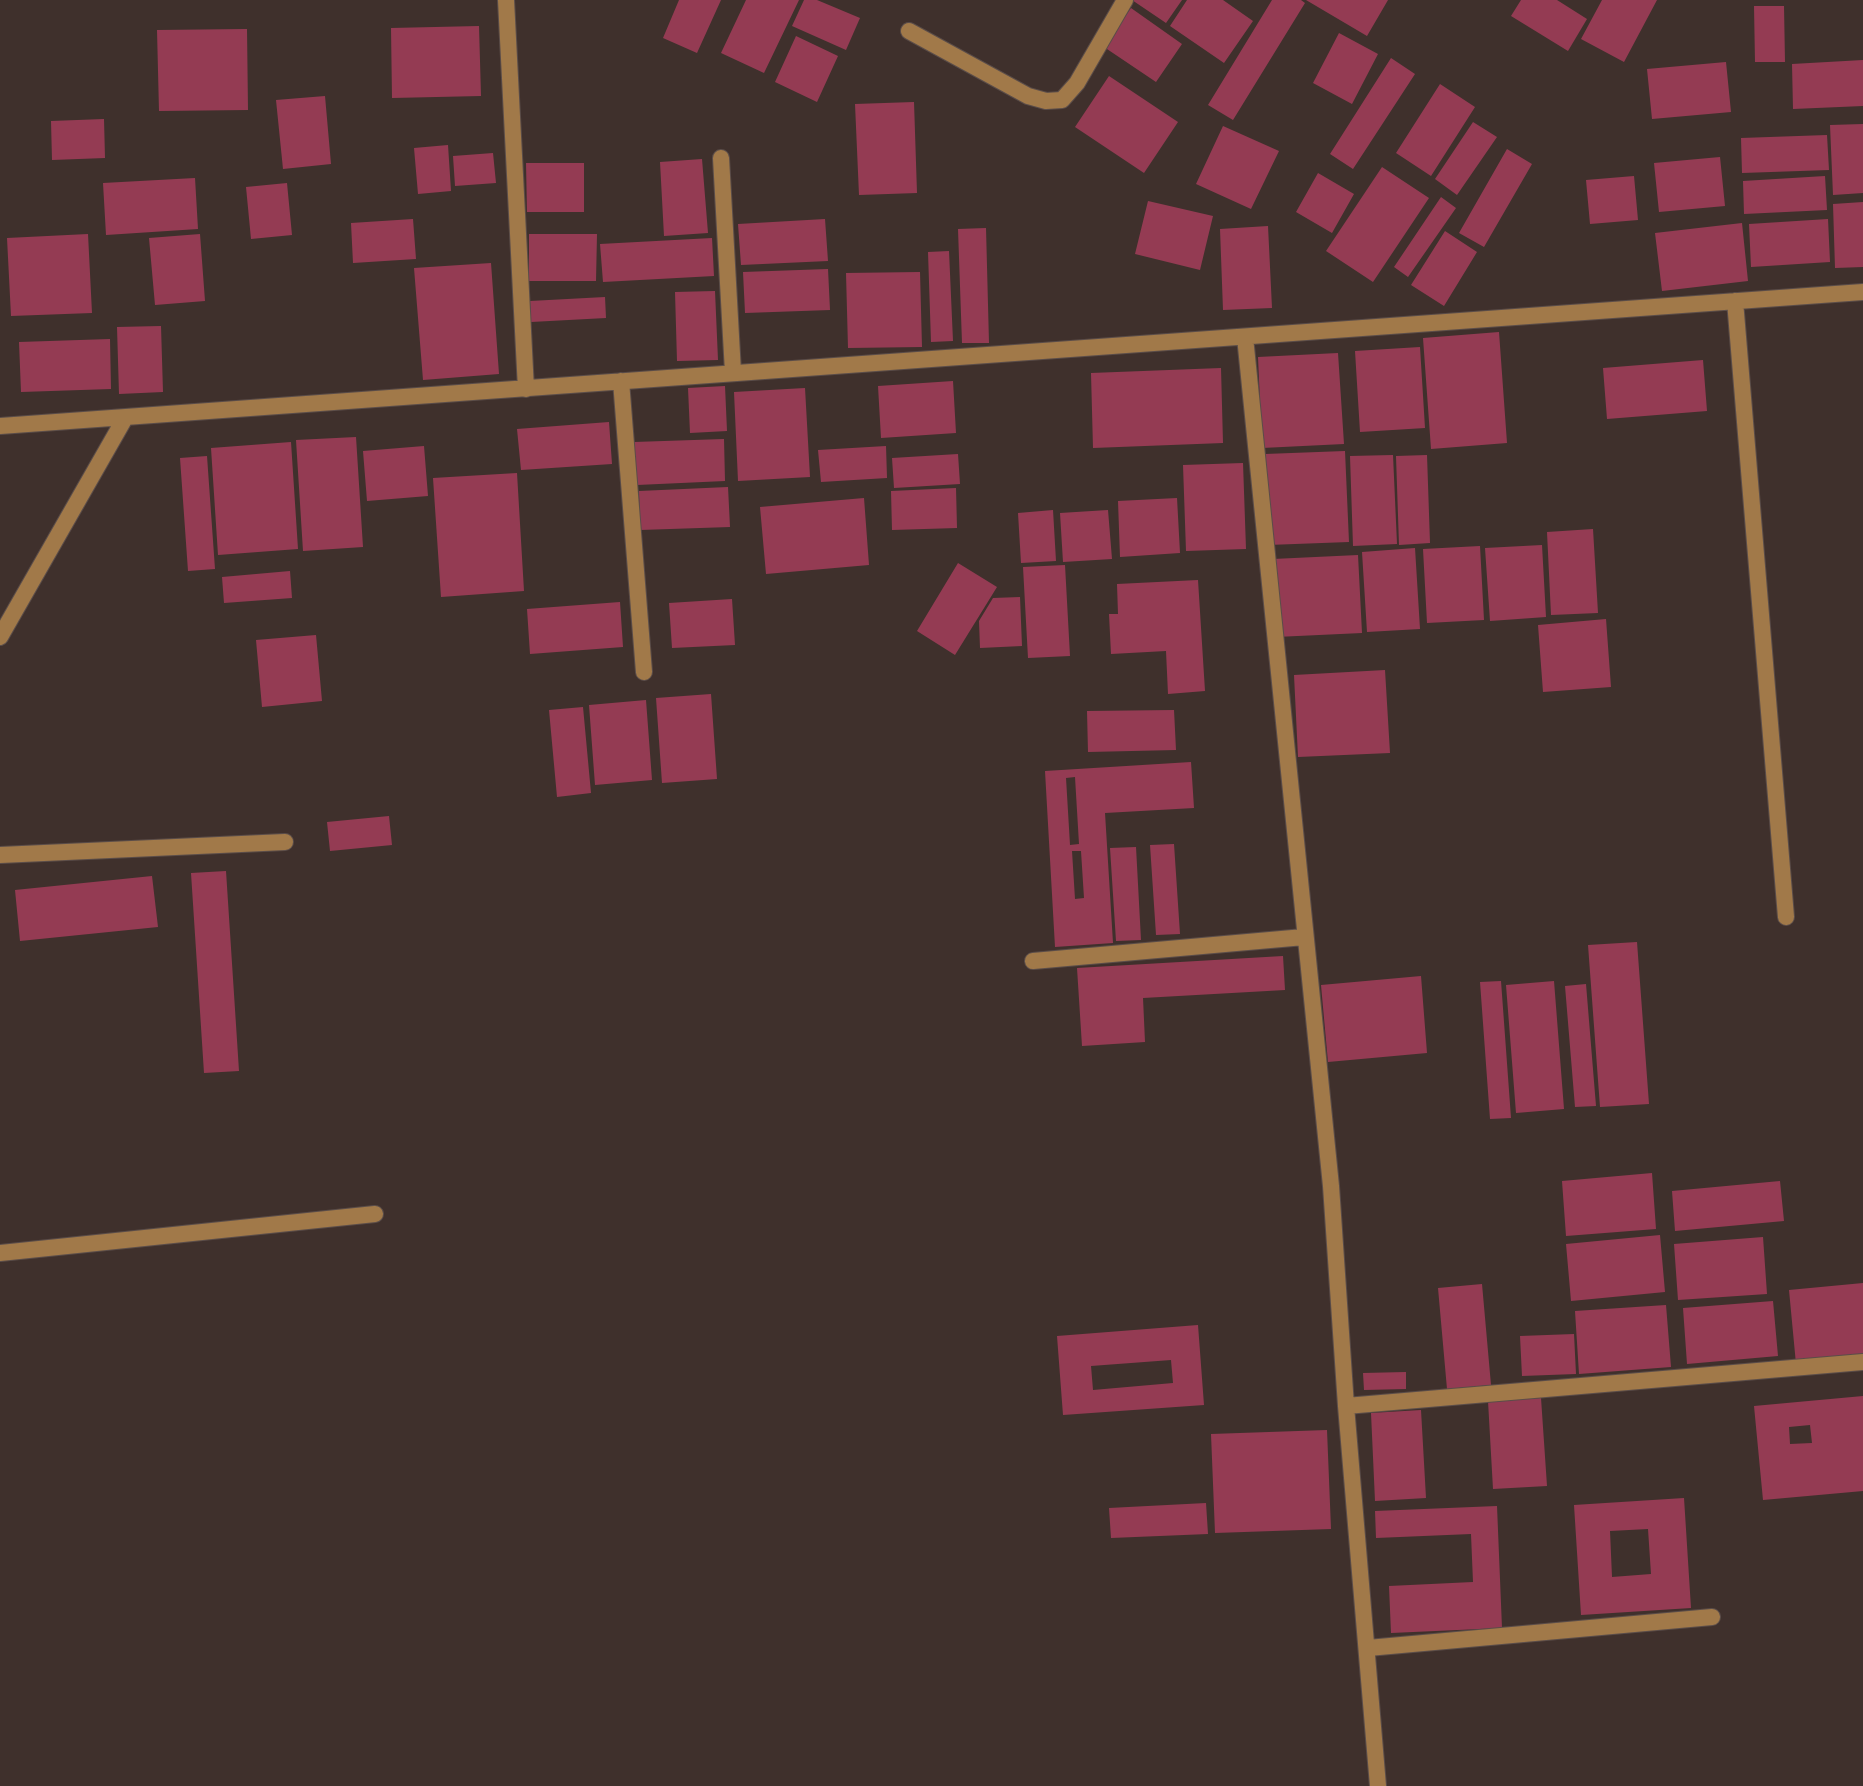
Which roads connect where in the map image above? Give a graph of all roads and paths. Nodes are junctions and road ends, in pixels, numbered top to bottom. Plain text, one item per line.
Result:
1 (506, 0) edge
2 (1125, 0) edge
3 (909, 31) dead end
4 (721, 158) dead end
5 (1863, 292) edge
6 (1735, 301) junction
7 (1245, 337) junction
8 (733, 372) junction
9 (621, 381) junction
10 (526, 389) junction
11 (125, 418) junction
12 (0, 426) edge
13 (0, 637) edge
14 (644, 672) dead end
15 (285, 842) dead end
16 (0, 855) edge
17 (1786, 917) dead end
18 (1304, 937) junction
19 (1033, 961) dead end
20 (375, 1214) dead end
21 (0, 1253) edge
22 (1863, 1362) edge
23 (1346, 1406) junction
24 (1712, 1617) dead end
25 (1368, 1648) junction
26 (1378, 1786) edge

1 - 10 street
2 - 3 street
4 - 8 street
5 - 6 street
6 - 7 street
6 - 17 street
7 - 8 street
7 - 18 street
8 - 9 street
9 - 10 street
9 - 14 street
10 - 11 street
11 - 12 street
11 - 13 street
15 - 16 street
18 - 19 street
18 - 23 street
20 - 21 street
22 - 23 street
23 - 25 street
24 - 25 street
25 - 26 street

